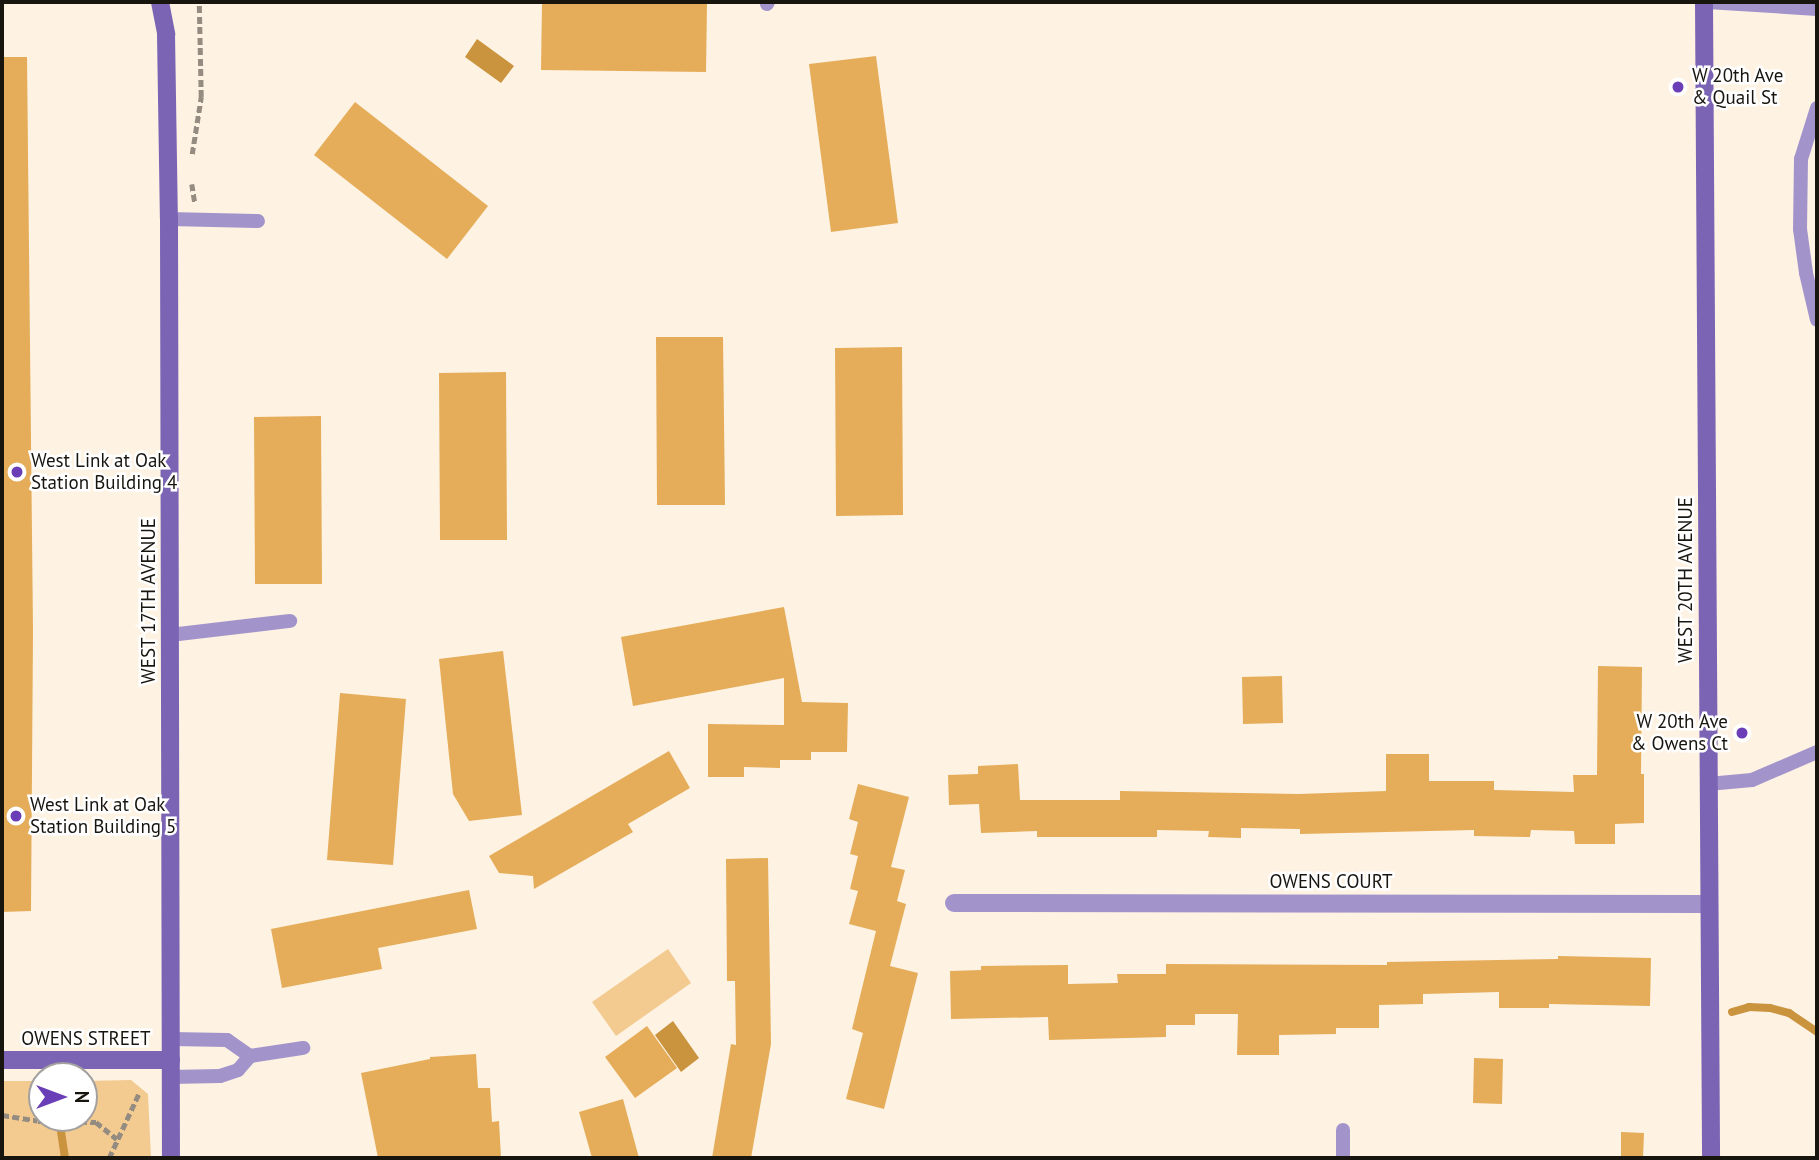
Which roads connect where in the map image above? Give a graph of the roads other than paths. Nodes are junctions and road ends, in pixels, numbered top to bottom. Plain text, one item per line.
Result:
1 (160, 2) edge
2 (1705, 2) edge
3 (1817, 9) edge
4 (1817, 107) edge
5 (169, 219) junction
6 (258, 221) dead end
7 (1817, 320) edge
8 (290, 621) dead end
9 (170, 635) junction
10 (1817, 752) edge
11 (1708, 784) junction
12 (954, 903) dead end
13 (1708, 904) junction
14 (171, 1040) junction
15 (303, 1048) dead end
16 (250, 1056) junction
17 (2, 1060) edge
18 (171, 1069) junction
19 (1343, 1130) dead end
20 (171, 1158) edge
21 (1343, 1158) edge
22 (1710, 1158) edge

1 - 5 street, WEST 17TH AVENUE
2 - 3 lane
2 - 11 street, WEST 20TH AVENUE
4 - 7 lane
5 - 6 lane
5 - 9 street, WEST 17TH AVENUE
8 - 9 lane
9 - 14 street, WEST 17TH AVENUE
10 - 11 lane
11 - 13 street, WEST 20TH AVENUE
12 - 13 street, OWENS COURT
13 - 22 street, WEST 20TH AVENUE
14 - 16 lane
14 - 18 street, WEST 17TH AVENUE
15 - 16 lane
16 - 18 lane
17 - 18 street, OWENS STREET
18 - 20 street, WEST 17TH AVENUE
19 - 21 lane

